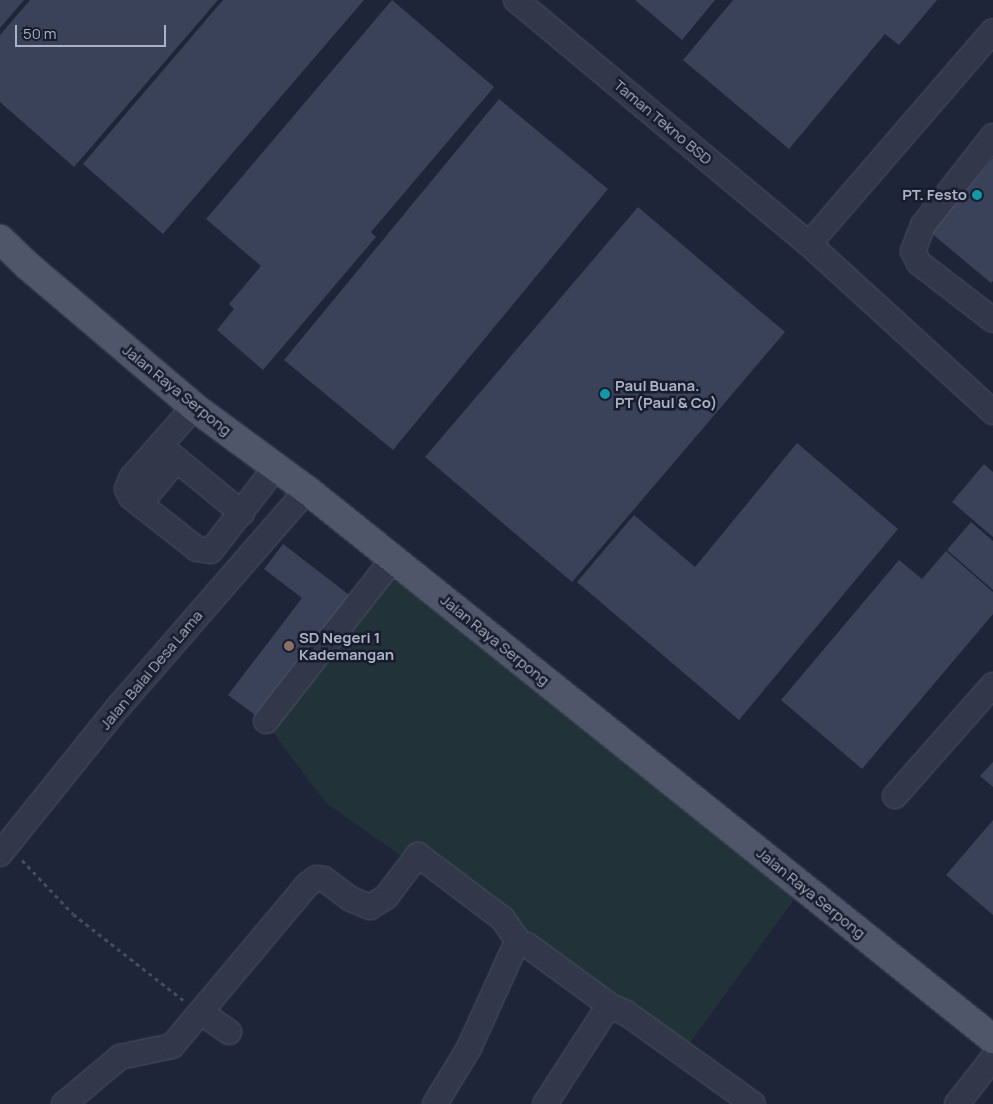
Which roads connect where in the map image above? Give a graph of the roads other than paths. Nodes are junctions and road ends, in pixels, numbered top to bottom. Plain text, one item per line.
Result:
1 (516, 0) edge
2 (993, 31) edge
3 (993, 136) edge
4 (0, 239) edge
5 (809, 244) junction
6 (993, 320) edge
7 (194, 407) junction
8 (993, 412) edge
9 (168, 452) junction
10 (275, 468) junction
11 (307, 490) junction
12 (242, 513) junction
13 (393, 559) junction
14 (993, 685) edge
15 (266, 721) dead end
16 (896, 796) dead end
17 (4, 850) edge
18 (519, 942) junction
19 (612, 1006) junction
20 (202, 1014) junction
21 (230, 1032) dead end
22 (993, 1039) edge
23 (993, 1058) edge
24 (64, 1104) edge
25 (435, 1104) edge
26 (546, 1104) edge
27 (753, 1104) edge
28 (957, 1104) edge

1 - 5 street, Taman Tekno BSD
2 - 5 street
3 - 6 street
4 - 7 main road, Jalan Raya Serpong
5 - 8 street, Taman Tekno BSD
7 - 9 street
7 - 10 main road, Jalan Raya Serpong
9 - 12 street
9 - 12 street
10 - 11 main road, Jalan Raya Serpong
10 - 12 street
11 - 13 main road, Jalan Raya Serpong
11 - 17 street, Jalan Balai Desa Lama
13 - 15 street
13 - 22 main road, Jalan Raya Serpong
14 - 16 street
18 - 19 street
18 - 20 street
18 - 25 street
19 - 26 street
19 - 27 street
20 - 21 street
20 - 24 street
23 - 28 street

